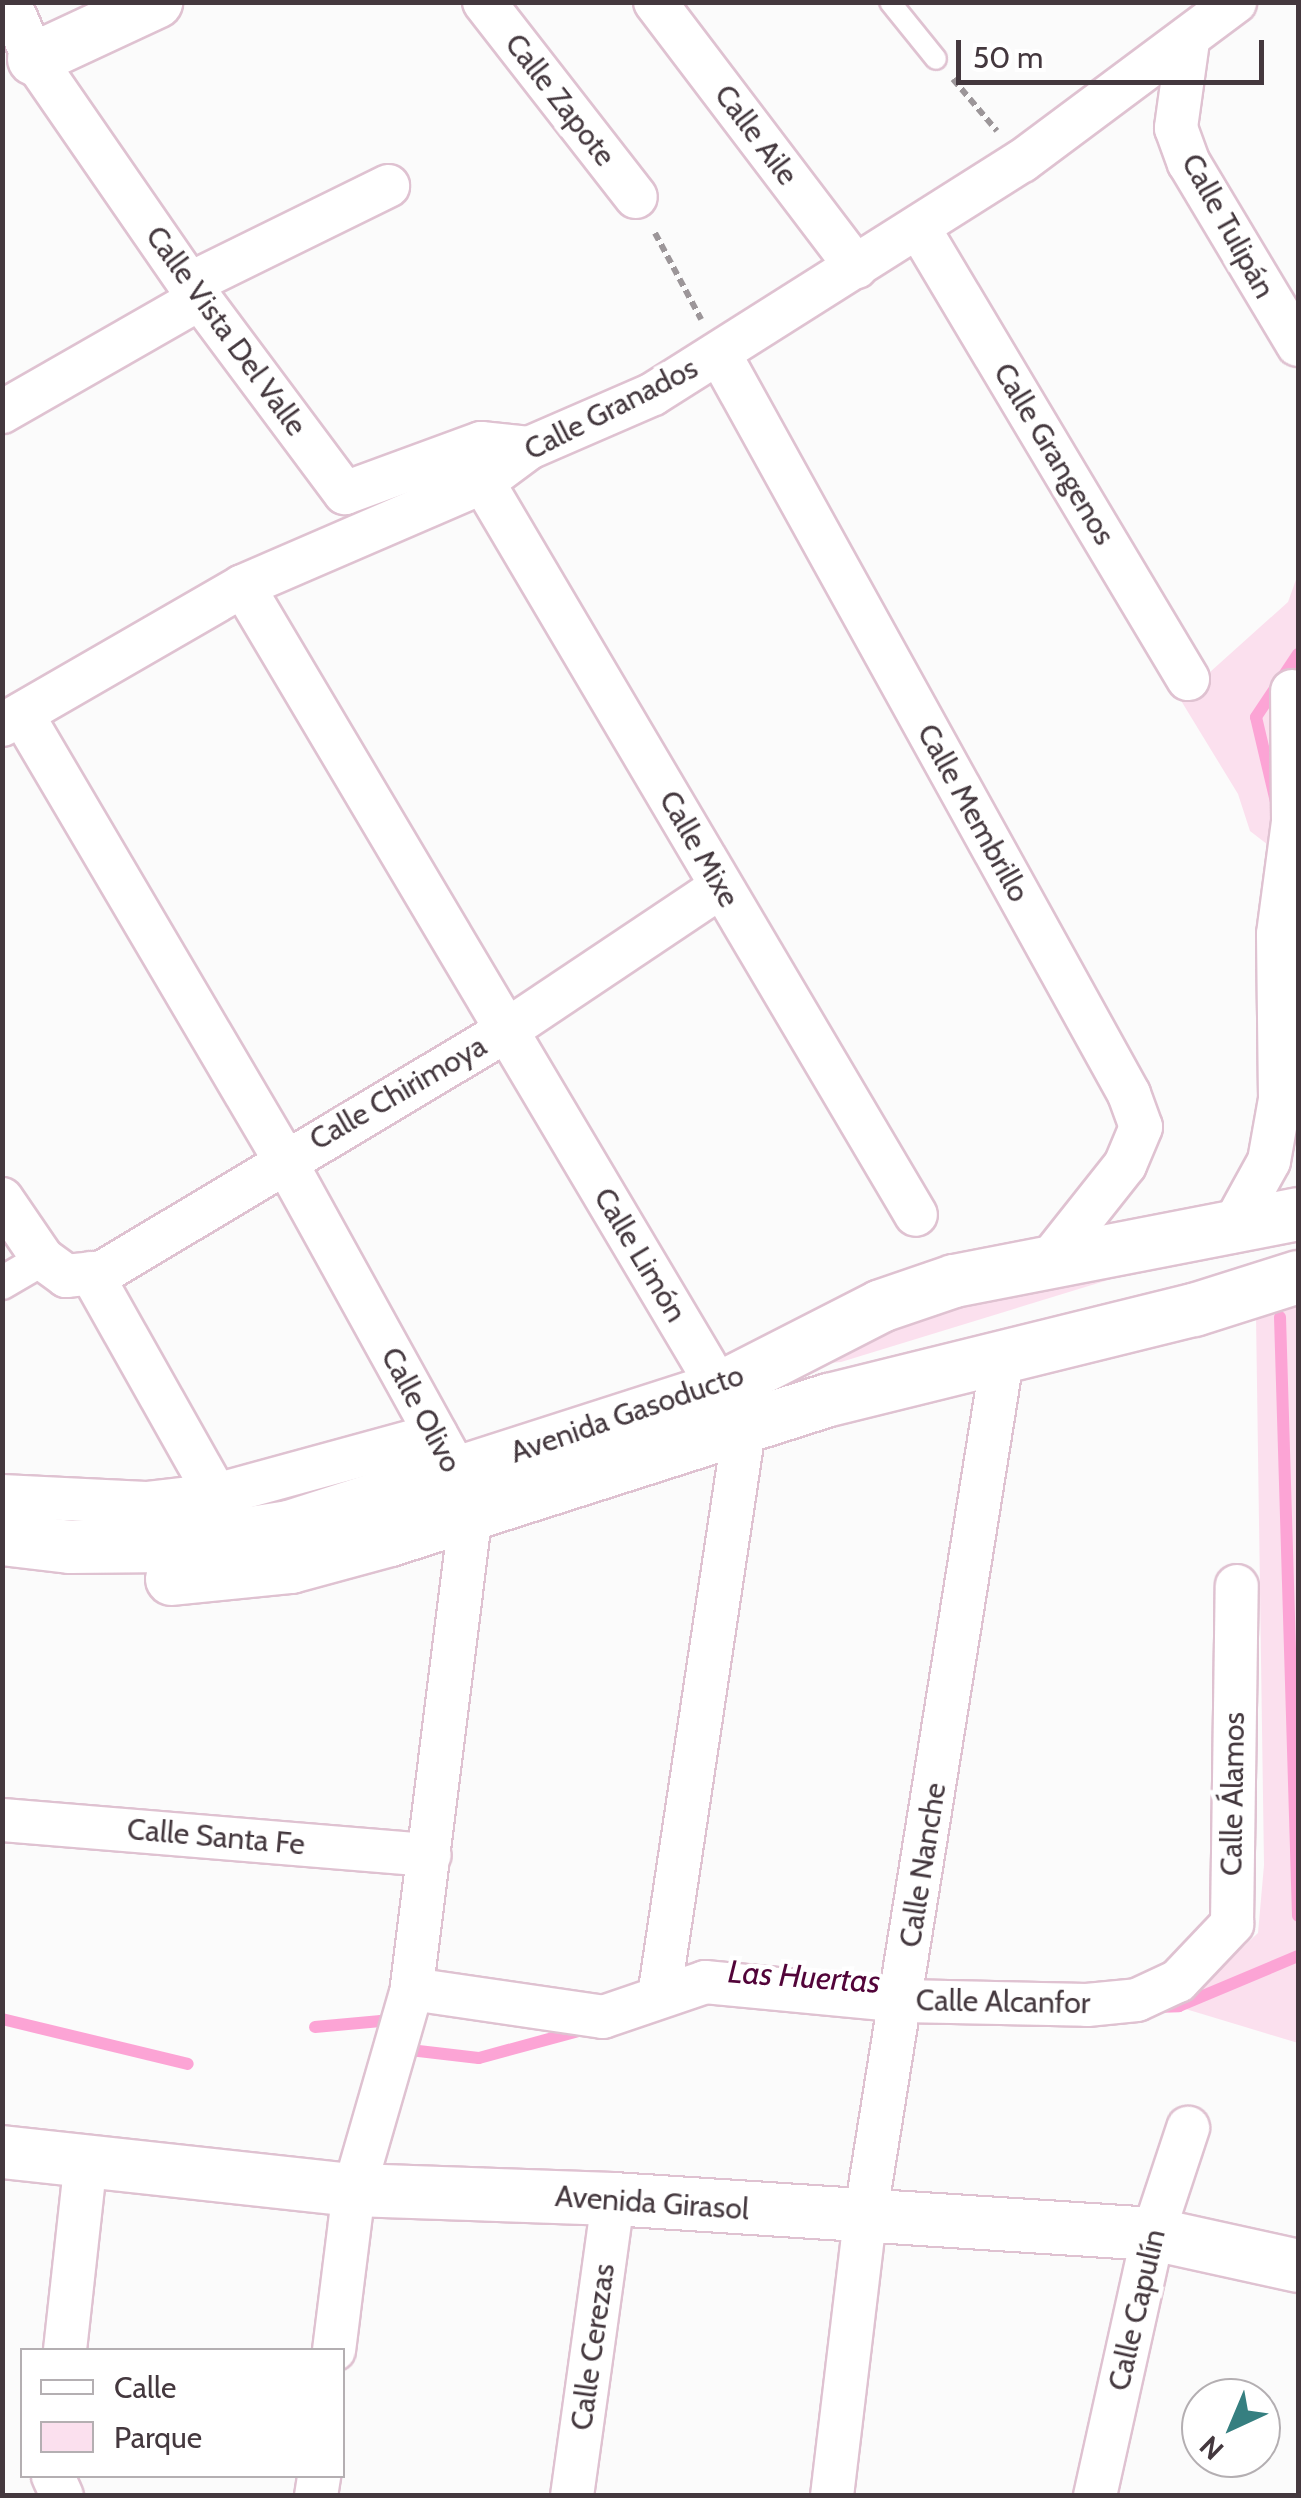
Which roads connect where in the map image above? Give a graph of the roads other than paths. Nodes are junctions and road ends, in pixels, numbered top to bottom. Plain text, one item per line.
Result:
1 (8, 2) edge
2 (156, 2) edge
3 (484, 2) edge
4 (655, 2) edge
5 (890, 2) edge
6 (1209, 16) edge
7 (34, 59) junction
8 (936, 59) road end
9 (388, 186) dead end
10 (636, 197) road end
11 (920, 230) junction
12 (856, 268) junction
13 (195, 291) junction
14 (1298, 345) edge
15 (719, 353) junction
16 (2, 412) edge
17 (530, 448) junction
18 (483, 482) junction
19 (243, 586) junction
20 (1188, 679) dead end
21 (1292, 691) dead end
22 (12, 719) edge
23 (721, 887) junction
24 (1288, 934) edge
25 (507, 1030) junction
26 (284, 1159) junction
27 (2, 1199) edge
28 (1298, 1214) edge
29 (916, 1215) dead end
30 (1230, 1232) junction
31 (1046, 1266) junction
32 (67, 1270) junction
33 (1298, 1276) edge
34 (2, 1283) edge
35 (1003, 1354) junction
36 (732, 1410) junction
37 (455, 1473) junction
38 (216, 1495) junction
39 (2, 1496) edge
40 (2, 1539) edge
41 (2, 1571) edge
42 (1237, 1586) dead end
43 (2, 1820) edge
44 (430, 1855) junction
45 (1178, 1981) joint
46 (659, 1997) junction
47 (409, 1999) junction
48 (899, 2015) junction
49 (1188, 2128) dead end
50 (2, 2152) edge
51 (86, 2161) junction
52 (354, 2190) junction
53 (613, 2199) junction
54 (865, 2218) junction
55 (1153, 2234) junction
56 (1298, 2266) edge
57 (66, 2348) edge
58 (334, 2348) edge
59 (572, 2496) edge
60 (832, 2496) edge
61 (1095, 2496) edge

1 - 7 street, Calle Vista Del Valle
2 - 7 street
3 - 10 street, Calle Zapote
4 - 12 street, Calle Aile
5 - 8 lane
6 - 11 street, Calle Granados
6 - 14 street, Calle Tulipán
7 - 13 street, Calle Vista Del Valle
9 - 13 street
11 - 12 street, Calle Granados
11 - 20 street, Calle Grangenos
12 - 15 street, Calle Granados
13 - 16 street
13 - 17 street, Calle Vista Del Valle
15 - 17 street, Calle Granados
15 - 31 street, Calle Membrillo
17 - 18 street, Calle Granados
18 - 19 street, Calle Granados
18 - 23 street, Calle Mixe
19 - 22 street, Calle Granados
19 - 25 street, Calle Limón
21 - 24 street
22 - 26 street, Calle Olivo
23 - 25 street, Calle Chirimoya
23 - 29 street, Calle Mixe
24 - 30 street
25 - 26 street, Calle Chirimoya
25 - 36 street, Calle Limón
26 - 32 street, Calle Chirimoya
26 - 37 street, Calle Olivo
27 - 32 street
28 - 30 street, Avenida Gasoducto
30 - 31 street, Avenida Gasoducto
31 - 36 street, Avenida Gasoducto
32 - 34 street
32 - 38 street
33 - 35 street, Avenida Gasoducto
35 - 36 street, Avenida Gasoducto
35 - 48 street, Calle Nanche
36 - 37 street, Avenida Gasoducto
36 - 46 street
37 - 38 street
37 - 40 street, Avenida Gasoducto
37 - 41 street, Avenida Gasoducto
37 - 44 street
38 - 39 street
42 - 45 street, Calle Álamos
43 - 44 street, Calle Santa Fe
44 - 47 street
45 - 48 street, Calle Alcanfor
46 - 47 street, Calle Alcanfor
46 - 48 street, Calle Alcanfor
47 - 52 street
48 - 54 street, Calle Nanche
49 - 55 street, Calle Capulín
50 - 51 street, Avenida Girasol
51 - 52 street, Avenida Girasol
51 - 57 street
52 - 53 street, Avenida Girasol
52 - 58 street
53 - 54 street, Avenida Girasol
53 - 59 street, Calle Cerezas
54 - 55 street, Avenida Girasol
54 - 60 street, Calle Nanche
55 - 56 street, Avenida Girasol
55 - 61 street, Calle Capulín

